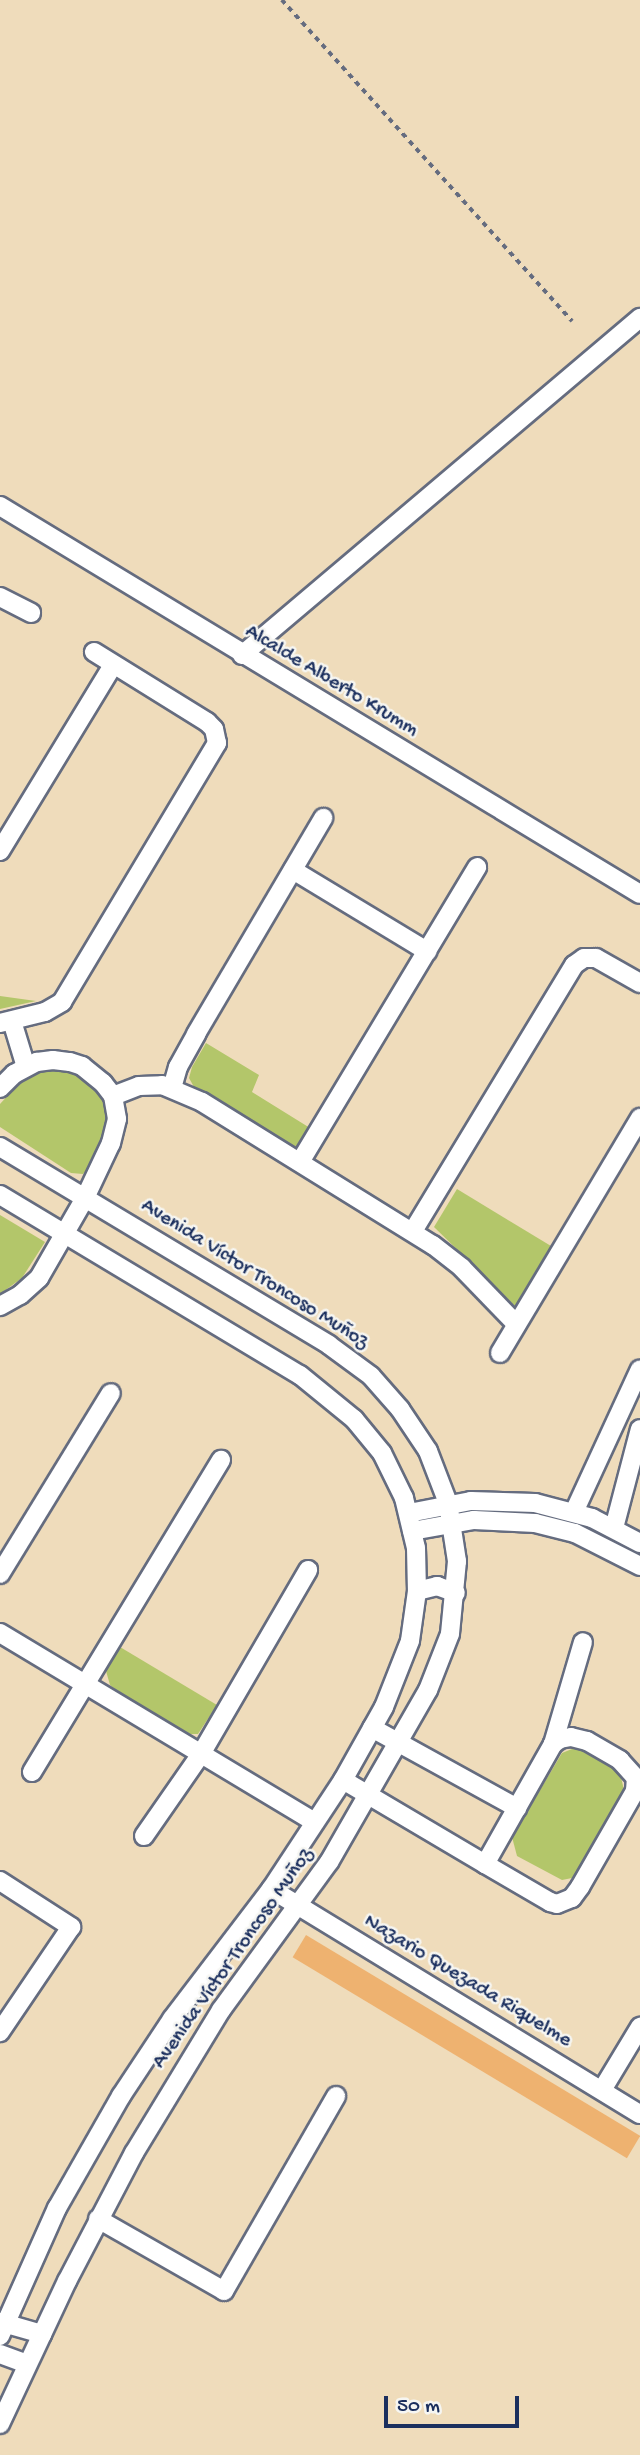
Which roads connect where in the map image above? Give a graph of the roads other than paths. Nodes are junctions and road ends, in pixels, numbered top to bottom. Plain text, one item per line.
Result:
1 (640, 318) edge
2 (0, 506) edge
3 (1, 600) edge
4 (30, 613) dead end
5 (94, 652) dead end
6 (242, 655) junction
7 (113, 665) junction
8 (323, 818) dead end
9 (0, 851) edge
10 (477, 867) dead end
11 (293, 870) junction
12 (640, 894) edge
13 (427, 951) junction
14 (640, 983) edge
15 (6, 1022) edge
16 (26, 1067) junction
17 (0, 1088) edge
18 (172, 1088) junction
19 (113, 1096) junction
20 (640, 1118) edge
21 (0, 1147) edge
22 (300, 1162) junction
23 (0, 1195) edge
24 (85, 1198) junction
25 (413, 1231) junction
26 (65, 1234) junction
27 (0, 1306) edge
28 (516, 1324) junction
29 (500, 1353) dead end
30 (638, 1378) edge
31 (111, 1393) dead end
32 (640, 1429) edge
33 (221, 1460) dead end
34 (448, 1503) junction
35 (574, 1511) junction
36 (409, 1513) junction
37 (452, 1522) junction
38 (614, 1528) junction
39 (412, 1531) junction
40 (640, 1543) edge
41 (640, 1566) edge
42 (308, 1570) dead end
43 (0, 1574) edge
44 (417, 1591) junction
45 (456, 1593) junction
46 (0, 1633) edge
47 (583, 1642) dead end
48 (85, 1684) junction
49 (372, 1728) junction
50 (399, 1742) junction
51 (553, 1744) junction
52 (201, 1754) junction
53 (32, 1772) dead end
54 (638, 1776) edge
55 (343, 1780) junction
56 (369, 1795) junction
57 (517, 1808) junction
58 (315, 1822) junction
59 (144, 1836) dead end
60 (485, 1864) junction
61 (0, 1881) edge
62 (271, 1889) junction
63 (298, 1905) junction
64 (640, 2027) edge
65 (0, 2032) edge
66 (602, 2090) junction
67 (336, 2096) dead end
68 (640, 2113) edge
69 (99, 2219) junction
70 (2, 2327) edge
71 (42, 2334) junction
72 (0, 2354) edge
73 (27, 2364) junction
74 (0, 2424) edge

1 - 6 street
2 - 6 street, Alcalde Alberto Krumm
3 - 4 street
5 - 7 street
6 - 12 street, Alcalde Alberto Krumm
7 - 9 street
7 - 15 street
8 - 11 street
10 - 13 street
11 - 13 street
11 - 18 street
13 - 22 street
14 - 25 street
15 - 16 street
16 - 17 street
16 - 19 street
18 - 19 street
18 - 22 street
19 - 24 street
20 - 28 street
21 - 24 street, Avenida Víctor Troncoso Muñoz
22 - 25 street
23 - 26 street, Avenida Víctor Troncoso Muñoz
24 - 26 street
24 - 34 street, Avenida Víctor Troncoso Muñoz
25 - 28 street
26 - 27 street
26 - 36 street, Avenida Víctor Troncoso Muñoz
28 - 29 street
30 - 35 street
31 - 43 street
32 - 38 street
33 - 48 street
34 - 35 street
34 - 36 street
34 - 37 street, Avenida Víctor Troncoso Muñoz
35 - 38 street
36 - 39 street, Avenida Víctor Troncoso Muñoz
37 - 39 street
37 - 41 street
37 - 45 street, Avenida Víctor Troncoso Muñoz
38 - 40 street
39 - 44 street, Avenida Víctor Troncoso Muñoz
42 - 52 street
44 - 45 street
44 - 49 street, Avenida Víctor Troncoso Muñoz
45 - 50 street, Avenida Víctor Troncoso Muñoz
46 - 48 street
47 - 51 street
48 - 52 street
48 - 53 street
49 - 50 street
49 - 55 street, Avenida Víctor Troncoso Muñoz
50 - 56 street, Avenida Víctor Troncoso Muñoz
50 - 57 street
51 - 54 street
51 - 57 street
52 - 58 street
52 - 59 street
54 - 60 street
55 - 56 street
55 - 58 street, Avenida Víctor Troncoso Muñoz
56 - 60 street
56 - 63 street, Avenida Víctor Troncoso Muñoz
57 - 60 street
58 - 62 street, Avenida Víctor Troncoso Muñoz
61 - 65 street
62 - 63 street, Nazario Quezada Riquelme
62 - 70 street, Avenida Víctor Troncoso Muñoz
63 - 66 street, Nazario Quezada Riquelme
63 - 69 street, Avenida Víctor Troncoso Muñoz
64 - 66 street
66 - 68 street, Nazario Quezada Riquelme
67 - 69 street
69 - 71 street, Avenida Víctor Troncoso Muñoz
70 - 71 street
71 - 73 street, Avenida Víctor Troncoso Muñoz
72 - 73 street
73 - 74 street, Avenida Víctor Troncoso Muñoz

